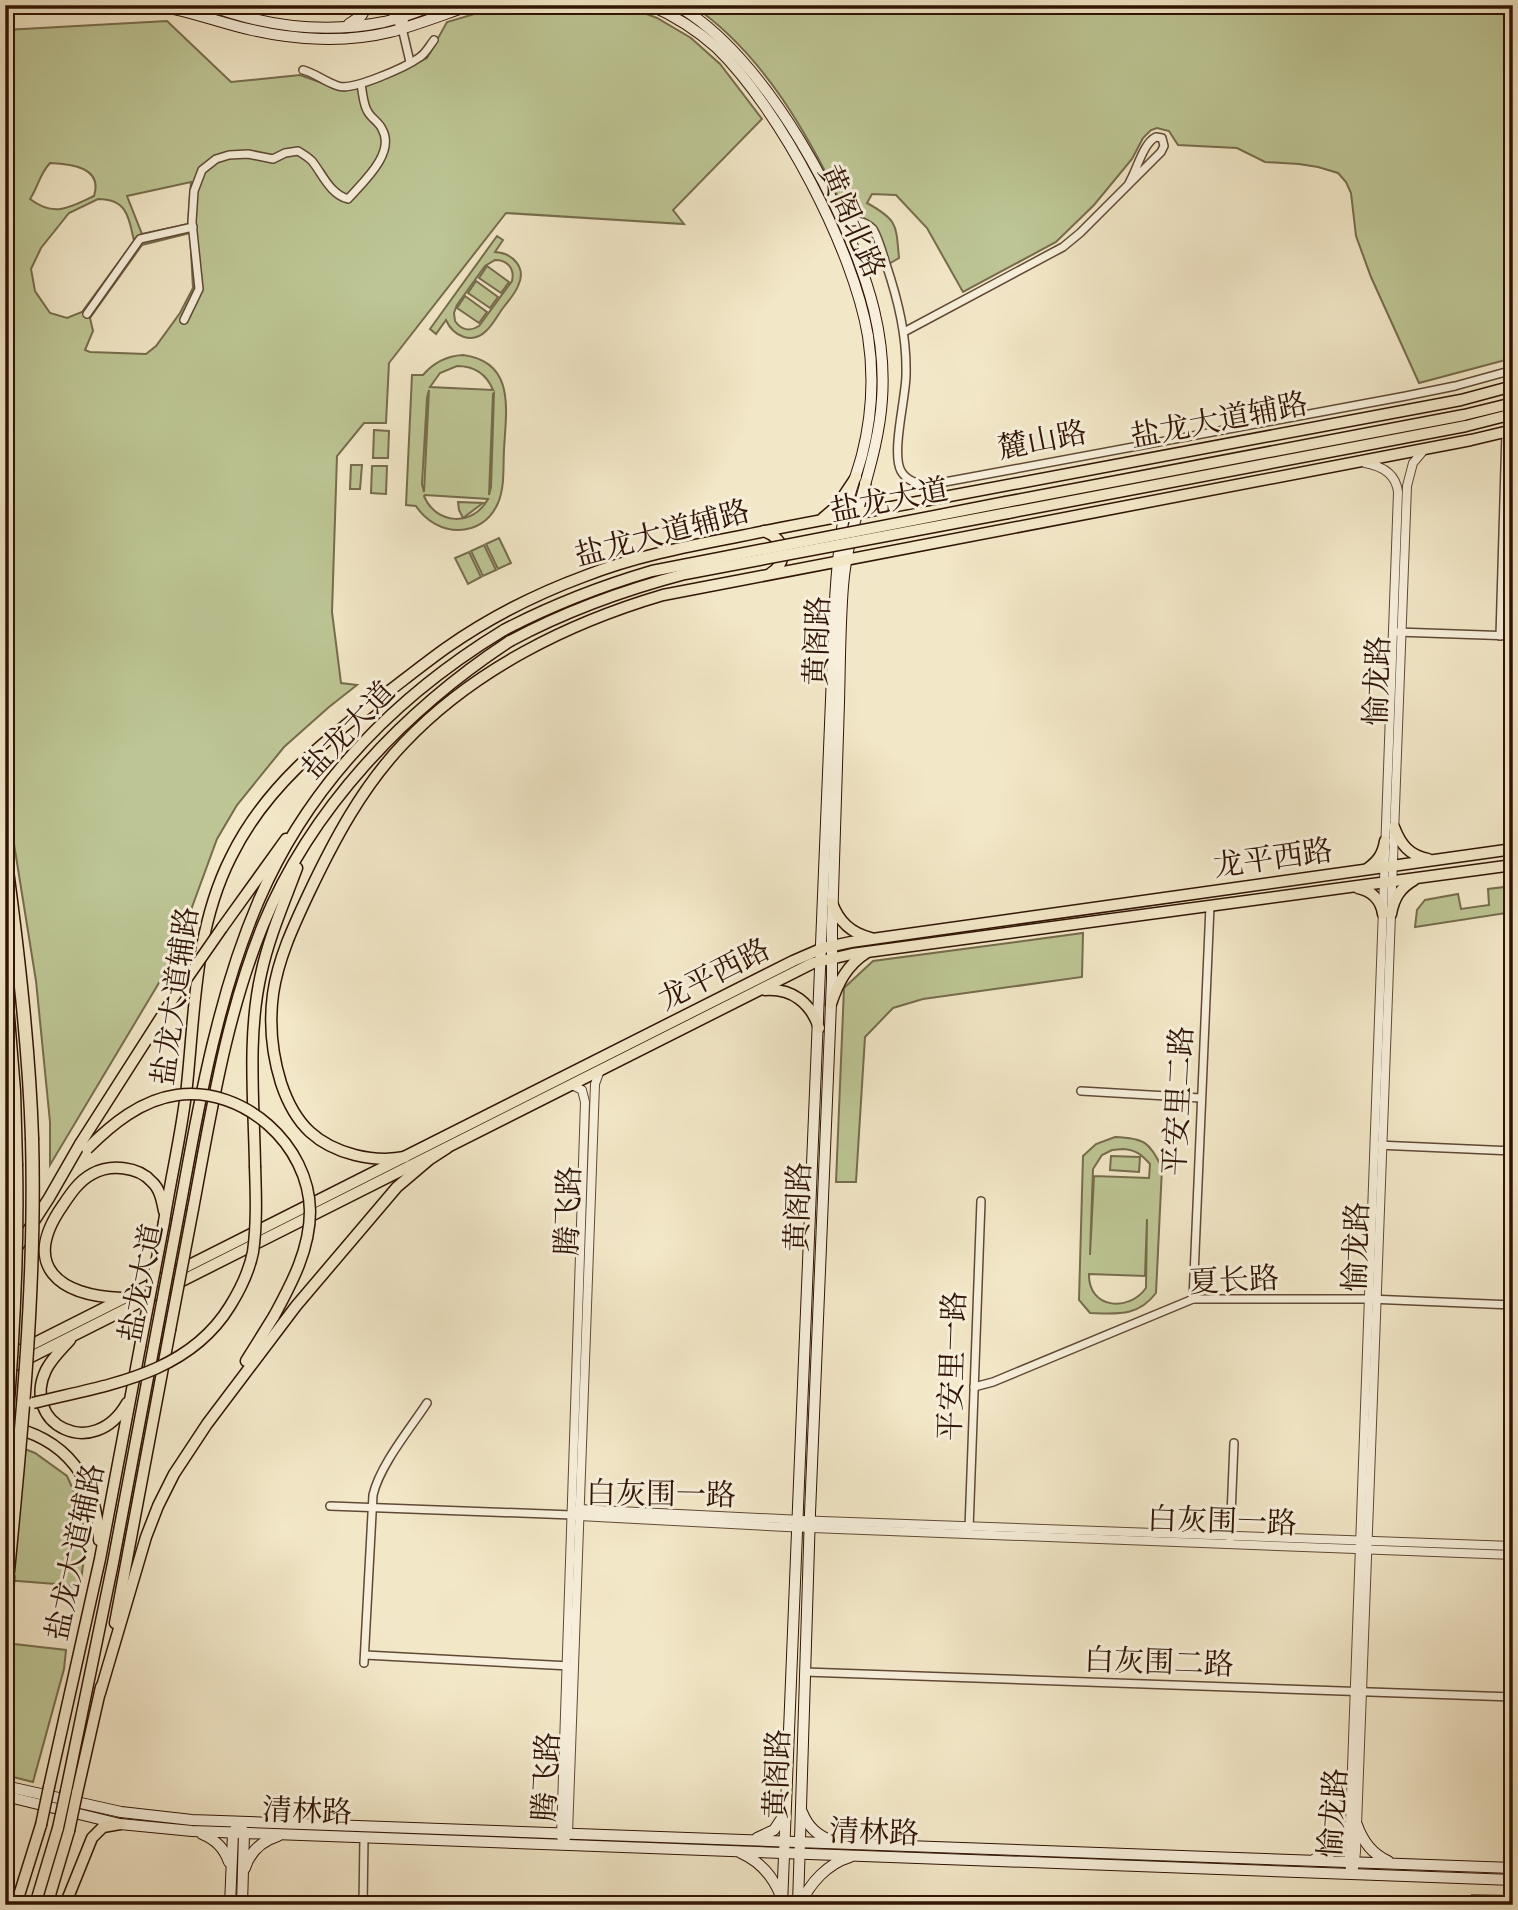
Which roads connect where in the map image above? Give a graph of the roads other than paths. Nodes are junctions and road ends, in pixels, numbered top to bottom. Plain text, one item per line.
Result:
1 (54, 5) edge
2 (148, 5) edge
3 (208, 5) edge
4 (368, 5) edge
5 (388, 5) edge
6 (435, 5) edge
7 (471, 5) edge
8 (650, 5) edge
9 (676, 5) edge
10 (5, 7) edge
11 (30, 7) joint
12 (400, 13) edge
13 (337, 27) junction
14 (402, 27) junction
15 (433, 40) dead end
16 (410, 62) junction
17 (303, 69) dead end
18 (361, 85) junction
19 (1129, 183) junction
20 (843, 225) junction
21 (193, 227) junction
22 (87, 314) dead end
23 (184, 320) dead end
24 (904, 332) junction
25 (1513, 370) edge
26 (1513, 386) edge
27 (1513, 403) edge
28 (1513, 414) edge
29 (1509, 431) edge
30 (1423, 450) junction
31 (1360, 462) junction
32 (1016, 468) junction
33 (861, 480) junction
34 (1018, 483) junction
35 (921, 501) junction
36 (885, 508) junction
37 (1007, 508) junction
38 (856, 513) junction
39 (844, 516) junction
40 (818, 521) junction
41 (764, 531) junction
42 (925, 546) junction
43 (843, 562) junction
44 (769, 575) junction
45 (1397, 632) junction
46 (1500, 636) junction
47 (1513, 636) edge
48 (308, 813) junction
49 (1394, 827) junction
50 (1385, 841) junction
51 (305, 845) junction
52 (1513, 849) edge
53 (5, 856) edge
54 (1438, 859) junction
55 (1513, 865) edge
56 (1389, 866) junction
57 (1366, 870) junction
58 (1422, 877) junction
59 (1388, 882) junction
60 (1349, 887) junction
61 (1174, 896) junction
62 (832, 903) junction
63 (1210, 906) junction
64 (1176, 910) junction
65 (1387, 914) junction
66 (943, 929) junction
67 (874, 939) junction
68 (944, 942) junction
69 (827, 947) junction
70 (869, 952) junction
71 (827, 959) junction
72 (5, 981) edge
73 (759, 991) junction
74 (831, 1004) junction
75 (820, 1028) junction
76 (600, 1070) junction
77 (572, 1085) junction
78 (1081, 1091) dead end
79 (1201, 1098) junction
80 (1378, 1145) junction
81 (84, 1147) junction
82 (447, 1148) junction
83 (1513, 1151) edge
84 (405, 1157) junction
85 (981, 1200) dead end
86 (164, 1218) junction
87 (5, 1266) edge
88 (125, 1298) junction
89 (1193, 1299) junction
90 (1373, 1299) junction
91 (1513, 1305) edge
92 (75, 1335) junction
93 (5, 1359) edge
94 (5, 1370) edge
95 (241, 1374) junction
96 (974, 1387) junction
97 (132, 1391) junction
98 (427, 1403) dead end
99 (5, 1410) edge
100 (5, 1426) edge
101 (5, 1437) edge
102 (1234, 1443) dead end
103 (330, 1506) dead end
104 (373, 1508) junction
105 (577, 1513) junction
106 (797, 1523) junction
107 (809, 1524) junction
108 (969, 1530) junction
109 (1230, 1540) junction
110 (1364, 1545) junction
111 (1513, 1546) edge
112 (1513, 1555) edge
113 (100, 1559) junction
114 (8, 1571) junction
115 (5, 1585) edge
116 (5, 1639) edge
117 (570, 1666) junction
118 (805, 1672) junction
119 (1358, 1692) junction
120 (100, 1693) junction
121 (1513, 1697) edge
122 (5, 1786) edge
123 (71, 1792) junction
124 (5, 1797) edge
125 (786, 1804) junction
126 (800, 1804) junction
127 (239, 1821) junction
128 (120, 1824) junction
129 (1353, 1825) junction
130 (63, 1830) junction
131 (192, 1831) junction
132 (239, 1833) junction
133 (564, 1833) junction
134 (285, 1835) junction
135 (364, 1838) junction
136 (746, 1840) junction
137 (785, 1841) junction
138 (799, 1842) junction
139 (841, 1843) junction
140 (564, 1845) junction
141 (912, 1846) junction
142 (733, 1852) junction
143 (784, 1853) junction
144 (799, 1854) junction
145 (854, 1856) junction
146 (912, 1858) junction
147 (1244, 1858) junction
148 (1309, 1861) junction
149 (1352, 1862) junction
150 (1399, 1864) junction
151 (1513, 1868) edge
152 (1243, 1870) junction
153 (1352, 1874) junction
154 (237, 1875) junction
155 (1513, 1880) edge
156 (237, 1887) junction
157 (782, 1904) edge
158 (16, 1905) edge
159 (35, 1905) edge
160 (47, 1905) edge
161 (65, 1905) edge
162 (230, 1905) edge
163 (242, 1905) edge
164 (363, 1905) edge
165 (799, 1905) edge

1 - 11 main road
2 - 14 main road
3 - 13 main road
4 - 13 main road
5 - 12 street
6 - 12 main road
7 - 14 main road
8 - 33 main road, 黄阁北路
9 - 20 main road, 黄阁北路
10 - 11 highway
12 - 13 main road
12 - 14 street
14 - 16 street
15 - 16 street
16 - 18 street
17 - 18 street
18 - 21 street
19 - 19 street
19 - 24 street
20 - 24 street, 麓山路
20 - 33 main road, 黄阁北路
21 - 22 street
21 - 23 street
24 - 32 street, 麓山路
25 - 32 street, 麓山路
26 - 34 main road, 盐龙大道辅路
27 - 37 main road, 盐龙大道
28 - 37 main road, 盐龙大道
29 - 30 main road, 盐龙大道辅路
29 - 46 street
30 - 31 main road, 盐龙大道辅路
30 - 45 street, 愉龙路
31 - 42 main road, 盐龙大道辅路
31 - 45 street, 愉龙路
32 - 34 street
33 - 36 main road
33 - 38 main road, 黄阁北路
33 - 39 main road, 黄阁北路
33 - 40 main road
34 - 35 main road, 盐龙大道辅路
35 - 36 main road, 盐龙大道辅路
35 - 42 main road
36 - 38 main road, 盐龙大道辅路
37 - 48 main road, 盐龙大道, bridge
37 - 51 main road, 盐龙大道, bridge
38 - 39 main road, 盐龙大道辅路
38 - 43 main road, 黄阁路
39 - 40 main road, 盐龙大道辅路
39 - 43 main road, 黄阁路
40 - 41 main road, 盐龙大道辅路
41 - 44 main road
41 - 86 main road, 盐龙大道辅路
42 - 43 main road, 盐龙大道辅路
43 - 44 main road, 盐龙大道辅路
43 - 62 main road, 黄阁路
43 - 69 main road, 黄阁路
44 - 84 main road, 盐龙大道辅路
45 - 46 street
45 - 49 street, 愉龙路
45 - 50 street, 愉龙路
46 - 47 street
48 - 81 main road, bridge
48 - 123 main road, 盐龙大道, bridge
49 - 54 main road
49 - 56 street, 愉龙路
50 - 56 street, 愉龙路
50 - 57 main road
51 - 99 main road, bridge
51 - 120 main road, 盐龙大道, bridge
52 - 54 main road, 龙平西路
53 - 114 highway, bridge
54 - 56 main road, 龙平西路
55 - 58 main road, 龙平西路
56 - 57 main road, 龙平西路
56 - 59 street, 愉龙路
57 - 61 main road, 龙平西路
58 - 59 main road, 龙平西路
58 - 65 main road
59 - 60 main road, 龙平西路
59 - 65 street, 愉龙路
60 - 63 main road, 龙平西路
60 - 65 main road
61 - 64 main road
61 - 66 main road, 龙平西路
62 - 67 main road
62 - 69 main road, 黄阁路
63 - 64 main road, 龙平西路
63 - 79 street, 平安里二路
64 - 68 main road, 龙平西路
65 - 80 street, 愉龙路
66 - 67 main road, 龙平西路
66 - 68 main road
67 - 69 main road, 龙平西路
68 - 70 main road, 龙平西路
69 - 71 main road, 黄阁路
69 - 84 main road, 龙平西路
70 - 71 main road, 龙平西路
70 - 74 main road
71 - 73 main road, 龙平西路
71 - 74 main road, 黄阁路
71 - 75 main road, 黄阁路
72 - 101 highway, bridge
73 - 75 main road
73 - 76 main road, 龙平西路
74 - 107 main road, 黄阁路
75 - 106 main road, 黄阁路
76 - 77 main road, 龙平西路
76 - 105 street, 腾飞路
77 - 82 main road, 龙平西路
77 - 105 street, 腾飞路
78 - 79 street
79 - 89 street, 平安里二路
80 - 83 street
80 - 90 street, 愉龙路
81 - 87 main road
81 - 95 main road, bridge
82 - 92 main road, 龙平西路
82 - 95 main road
84 - 88 main road, 龙平西路
85 - 96 street, 平安里一路
86 - 88 main road
86 - 97 main road, 盐龙大道辅路, bridge
88 - 93 main road, 龙平西路
89 - 90 street, 夏长路
89 - 96 street, 夏长路
90 - 91 street, 夏长路
90 - 110 street, 愉龙路
92 - 94 main road, 龙平西路
92 - 97 main road
95 - 120 main road
96 - 108 street, 平安里一路
97 - 113 main road, 盐龙大道辅路
98 - 104 street
100 - 113 main road
102 - 109 street
103 - 104 street
104 - 105 street
104 - 117 street
105 - 106 street, 白灰围一路
105 - 117 street, 腾飞路
106 - 107 street, 白灰围一路
106 - 125 main road, 黄阁路
107 - 108 street, 白灰围一路
107 - 118 main road, 黄阁路
108 - 109 street, 白灰围一路
109 - 110 street, 白灰围一路
110 - 111 street, 白灰围一路
110 - 112 street, 白灰围一路
110 - 119 street, 愉龙路
113 - 158 main road, 盐龙大道辅路, bridge
114 - 115 highway, bridge
114 - 116 highway, bridge
117 - 133 street, 腾飞路
118 - 119 street, 白灰围二路
118 - 126 main road, 黄阁路
119 - 121 street, 白灰围二路
119 - 129 street, 愉龙路
120 - 123 main road, 盐龙大道
122 - 127 main road, 清林路
123 - 130 main road, 盐龙大道, bridge
124 - 128 main road, 清林路
125 - 136 main road
125 - 137 main road, 黄阁路
126 - 138 main road, 黄阁路
126 - 139 main road
127 - 132 main road
127 - 133 main road, 清林路
128 - 131 main road, 清林路
128 - 161 main road
129 - 148 main road
129 - 149 street, 愉龙路
129 - 150 main road
130 - 159 main road, 盐龙大道
130 - 160 main road, 盐龙大道
131 - 132 main road, 清林路
131 - 154 main road
132 - 134 main road, 清林路
132 - 154 main road
133 - 136 main road, 清林路
133 - 140 street, 腾飞路
134 - 135 main road, 清林路
134 - 154 main road
135 - 140 main road, 清林路
135 - 164 street
136 - 137 main road, 清林路
137 - 138 main road, 清林路
137 - 143 main road, 黄阁路
138 - 139 main road, 清林路
138 - 144 main road, 黄阁路
139 - 141 main road, 清林路
140 - 142 main road, 清林路
141 - 146 main road
141 - 147 main road, 清林路
142 - 143 main road, 清林路
142 - 157 main road
143 - 144 main road, 清林路
143 - 157 main road, 黄阁路
144 - 145 main road, 清林路
144 - 165 main road, 黄阁路
145 - 146 main road, 清林路
145 - 165 main road
146 - 152 main road, 清林路
147 - 148 main road, 清林路
147 - 152 street
148 - 149 main road, 清林路
149 - 150 main road, 清林路
149 - 153 street, 愉龙路
150 - 151 main road, 清林路
152 - 153 main road, 清林路
153 - 155 main road, 清林路
154 - 156 main road
156 - 162 main road
156 - 163 main road

